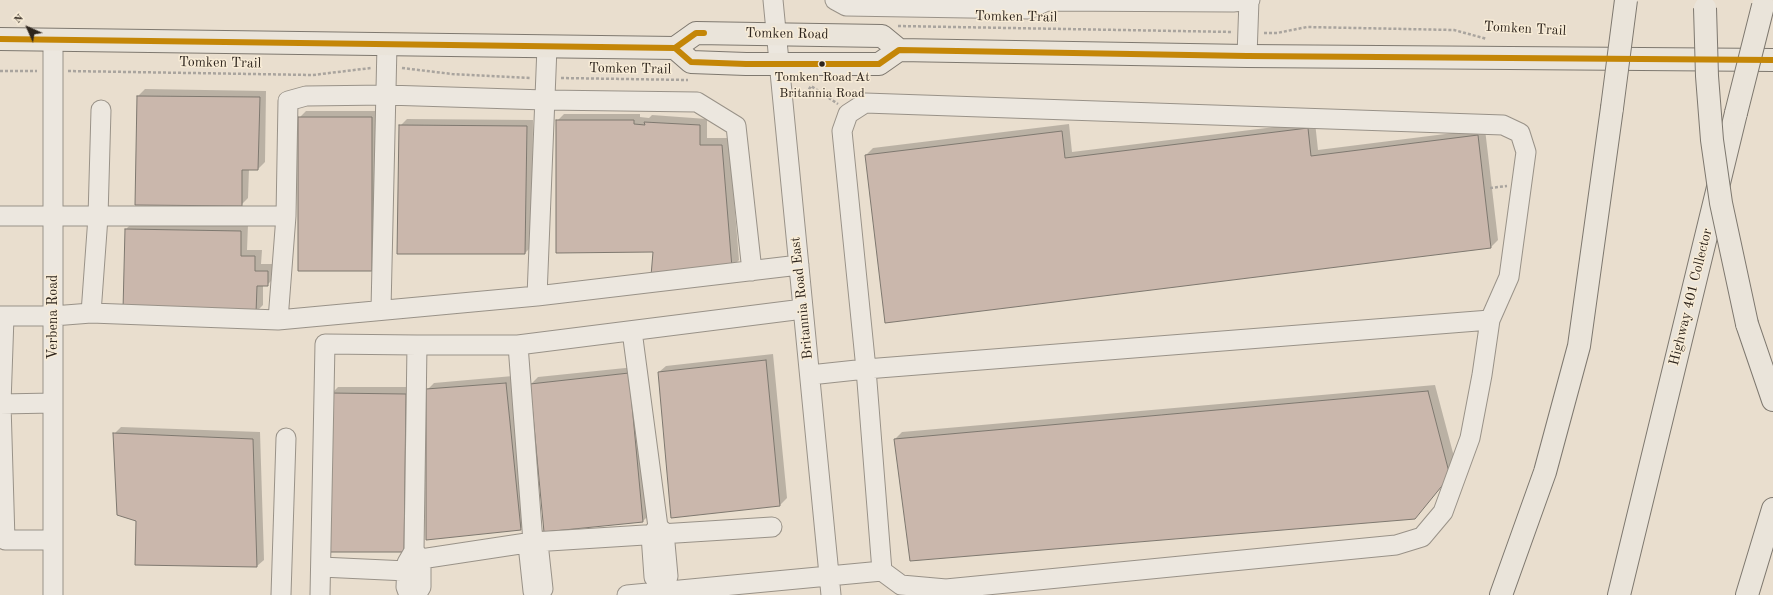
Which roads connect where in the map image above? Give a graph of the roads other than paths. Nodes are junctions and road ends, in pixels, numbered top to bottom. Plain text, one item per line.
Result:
1 (773, 0) edge
2 (835, 0) edge
3 (1243, 0) edge
4 (1626, 0) edge
5 (1764, 3) edge
6 (1705, 4) edge
7 (777, 34) junction
8 (0, 39) edge
9 (53, 40) junction
10 (387, 45) junction
11 (548, 47) junction
12 (675, 48) junction
13 (899, 50) junction
14 (1248, 56) junction
15 (1773, 60) edge
16 (779, 64) junction
17 (386, 95) junction
18 (545, 100) junction
19 (101, 110) dead end
20 (0, 216) edge
21 (286, 216) junction
22 (53, 217) junction
23 (98, 217) junction
24 (799, 265) junction
25 (752, 271) junction
26 (537, 296) junction
27 (381, 309) junction
28 (803, 310) junction
29 (91, 313) junction
30 (2, 316) edge
31 (53, 316) junction
32 (278, 320) junction
33 (1490, 320) junction
34 (632, 331) junction
35 (417, 345) junction
36 (518, 345) junction
37 (866, 369) junction
38 (810, 375) junction
39 (1773, 400) edge
40 (52, 403) junction
41 (1, 404) edge
42 (286, 438) dead end
43 (1773, 508) edge
44 (772, 527) dead end
45 (657, 532) junction
46 (52, 540) junction
47 (533, 545) junction
48 (418, 555) junction
49 (321, 567) junction
50 (882, 571) junction
51 (406, 572) junction
52 (830, 575) junction
53 (670, 589) edge
54 (53, 595) edge
55 (281, 595) edge
56 (320, 595) edge
57 (409, 595) edge
58 (416, 595) edge
59 (538, 595) edge
60 (627, 595) edge
61 (831, 595) edge
62 (1500, 595) edge
63 (1619, 595) edge
64 (1747, 595) edge

1 - 7 street, Britannia Road East
2 - 3 street
3 - 14 street
4 - 62 main road, bridge
5 - 63 main road, Highway 401 Collector, bridge
6 - 39 main road, bridge
7 - 12 main road, Tomken Road
7 - 13 main road, Tomken Road
7 - 16 street, Britannia Road East
8 - 9 main road
9 - 10 main road
9 - 22 street, Verbena Road
10 - 11 main road
10 - 17 street
11 - 12 main road
11 - 18 street
12 - 16 main road, Tomken Road
13 - 14 main road
13 - 16 main road, Tomken Road
14 - 15 main road
16 - 24 street, Britannia Road East
17 - 18 street
17 - 21 street
17 - 27 street
18 - 25 street
18 - 26 street
19 - 23 street
20 - 22 street
21 - 23 street
21 - 32 street
22 - 23 street
22 - 31 street, Verbena Road
23 - 29 street
24 - 25 street
24 - 28 street, Britannia Road East
25 - 26 street
26 - 27 street
27 - 32 street
28 - 34 street
28 - 38 street, Britannia Road East
29 - 31 street
29 - 32 street
30 - 31 street
30 - 41 street
31 - 40 street, Verbena Road
33 - 37 street
33 - 37 street
33 - 50 street
34 - 36 street
34 - 45 street
35 - 36 street
35 - 48 street
35 - 49 street
36 - 47 street
37 - 38 street
37 - 50 street
38 - 52 street, Britannia Road East
40 - 41 street
40 - 46 street, Verbena Road
41 - 46 street
42 - 55 street
43 - 64 main road
44 - 45 street
45 - 47 street
45 - 53 street
46 - 54 street, Verbena Road
47 - 48 street
47 - 59 street
48 - 51 street
48 - 58 street
49 - 51 street
49 - 56 street
50 - 52 street
51 - 57 street
52 - 53 street
52 - 61 street, Britannia Road East
53 - 60 street

